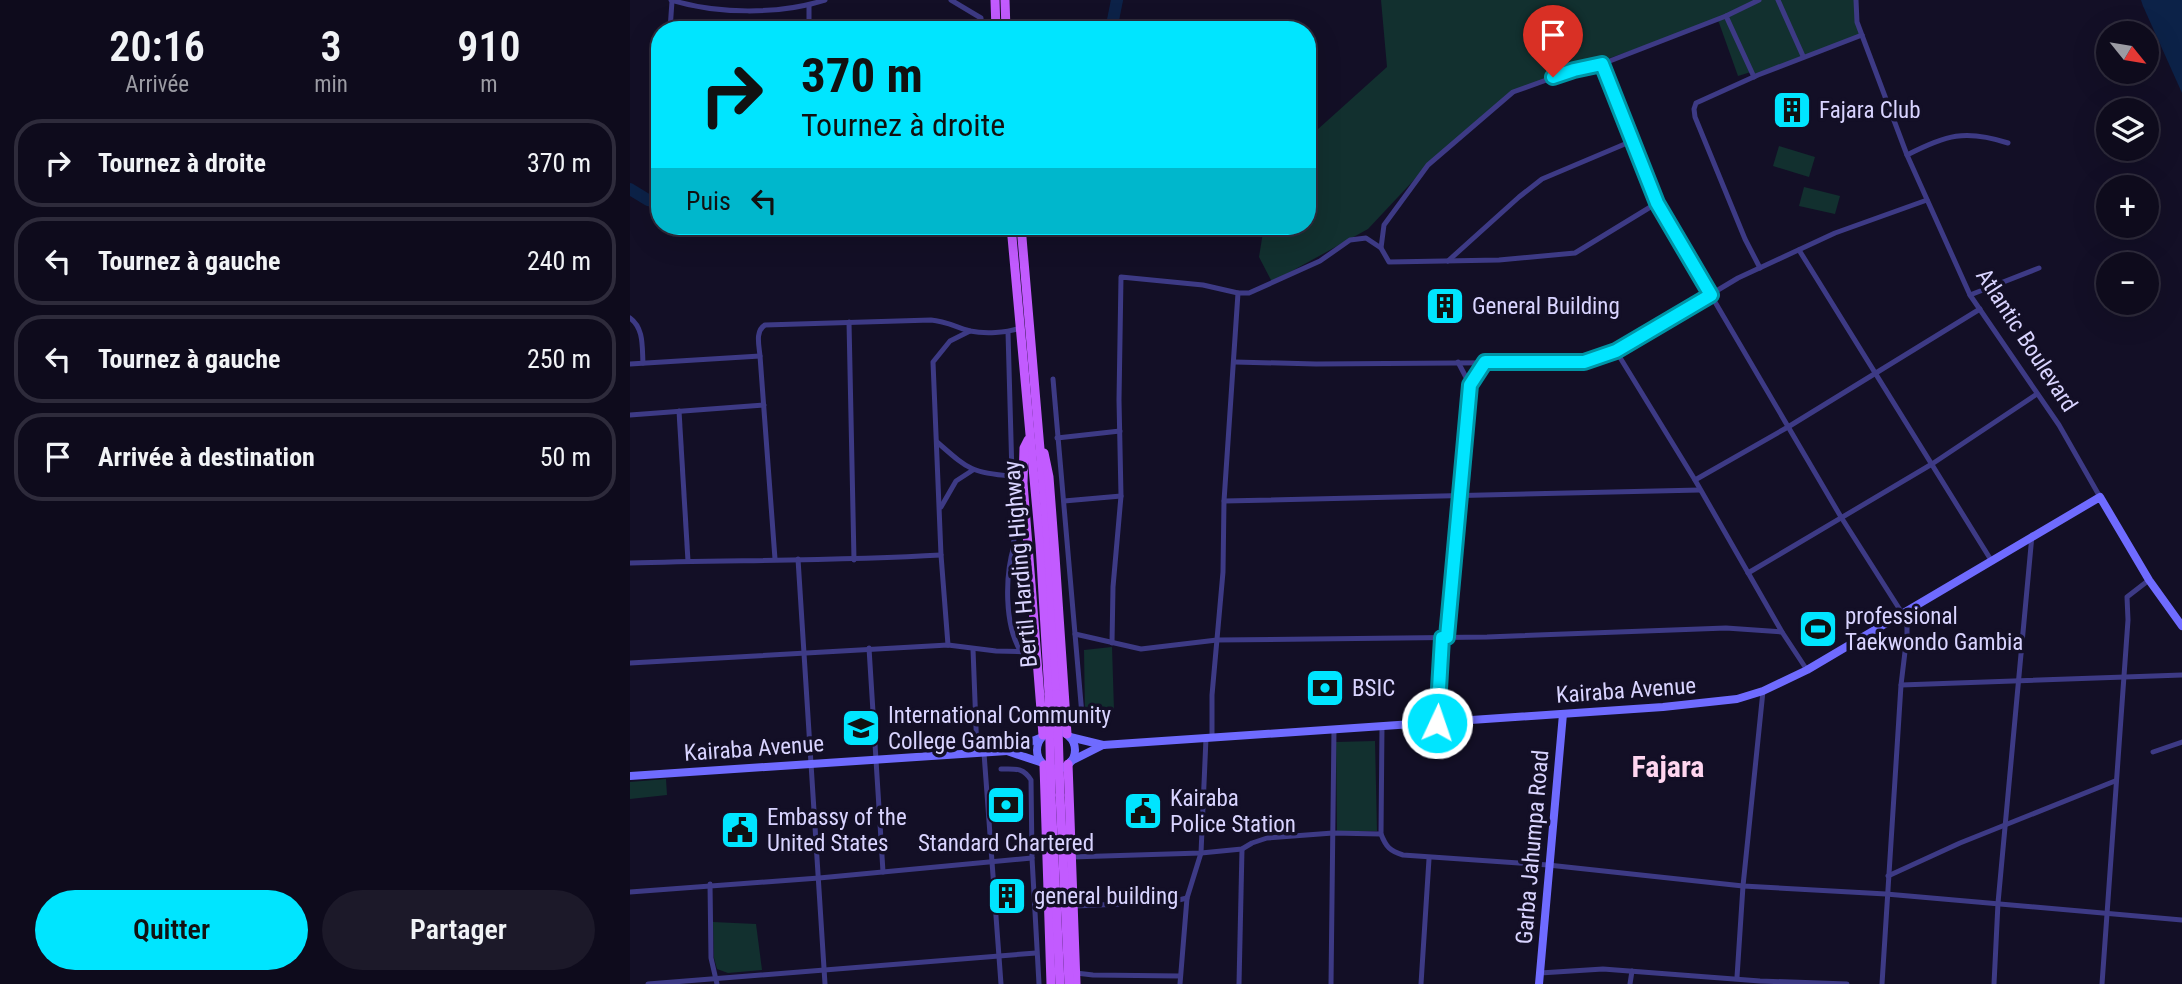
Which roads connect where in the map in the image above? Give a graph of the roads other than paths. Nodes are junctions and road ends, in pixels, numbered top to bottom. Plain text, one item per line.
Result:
1 (671, 0) edge
2 (825, 0) edge
3 (951, 0) edge
4 (995, 0) edge
5 (1005, 0) edge
6 (1759, 0) edge
7 (1778, 0) edge
8 (1856, 0) edge
9 (809, 5) junction
10 (1726, 16) junction
11 (670, 21) edge
12 (809, 21) edge
13 (981, 21) edge
14 (996, 21) edge
15 (1006, 21) edge
16 (1862, 35) junction
17 (1803, 56) junction
18 (1602, 64) junction
19 (1754, 77) junction
20 (1632, 141) junction
21 (2008, 143) dead end
22 (1907, 155) junction
23 (1927, 200) junction
24 (1657, 203) junction
25 (1012, 235) edge
26 (1022, 235) edge
27 (1381, 248) junction
28 (1799, 250) junction
29 (1448, 261) junction
30 (1760, 268) junction
31 (2039, 268) dead end
32 (1238, 293) junction
33 (1711, 295) junction
34 (1970, 295) junction
35 (1980, 309) junction
36 (630, 318) edge
37 (849, 322) junction
38 (1021, 328) junction
39 (971, 331) junction
40 (1008, 332) junction
41 (1616, 351) junction
42 (760, 356) junction
43 (1235, 362) junction
44 (1458, 362) junction
45 (1485, 362) junction
46 (643, 363) junction
47 (630, 364) edge
48 (1874, 372) junction
49 (1053, 379) dead end
50 (1470, 385) junction
51 (2037, 394) junction
52 (764, 405) junction
53 (679, 411) junction
54 (630, 415) edge
55 (1788, 427) junction
56 (1120, 431) junction
57 (1033, 438) junction
58 (1057, 438) junction
59 (937, 441) junction
60 (1035, 454) junction
61 (1932, 464) junction
62 (973, 470) junction
63 (1011, 476) junction
64 (1695, 480) junction
65 (1700, 490) junction
66 (1121, 496) junction
67 (1461, 496) junction
68 (2100, 497) junction
69 (1224, 500) junction
70 (1065, 501) junction
71 (940, 510) junction
72 (1841, 517) junction
73 (2032, 535) junction
74 (942, 555) junction
75 (775, 559) junction
76 (798, 559) junction
77 (854, 560) junction
78 (1991, 560) junction
79 (688, 561) junction
80 (630, 563) edge
81 (1748, 573) junction
82 (2149, 580) junction
83 (1902, 613) junction
84 (2182, 626) edge
85 (1782, 632) junction
86 (1076, 634) junction
87 (1445, 637) junction
88 (1217, 640) junction
89 (1112, 643) junction
90 (948, 645) junction
91 (869, 648) junction
92 (973, 649) junction
93 (1021, 652) junction
94 (1036, 652) junction
95 (805, 654) junction
96 (630, 663) edge
97 (1807, 670) junction
98 (2182, 675) edge
99 (2123, 678) junction
100 (2019, 681) junction
101 (1901, 685) junction
102 (1763, 691) junction
103 (1563, 714) junction
104 (1082, 715) dead end
105 (1437, 723) junction
106 (1382, 726) junction
107 (1334, 729) junction
108 (1068, 735) junction
109 (1041, 737) junction
110 (1209, 737) junction
111 (2182, 742) edge
112 (1103, 745) junction
113 (1007, 751) junction
114 (2153, 752) dead end
115 (981, 753) junction
116 (877, 760) junction
117 (1070, 762) junction
118 (811, 764) junction
119 (1043, 764) junction
120 (1001, 769) dead end
121 (630, 776) edge
122 (2115, 781) junction
123 (2007, 823) junction
124 (1334, 833) junction
125 (1381, 834) junction
126 (1242, 849) junction
127 (1202, 853) junction
128 (1071, 857) junction
129 (1032, 858) junction
130 (1429, 859) junction
131 (991, 861) junction
132 (1548, 865) junction
133 (883, 872) junction
134 (1888, 876) junction
135 (819, 878) junction
136 (710, 884) junction
137 (1744, 886) junction
138 (630, 892) edge
139 (1886, 894) junction
140 (1187, 898) junction
141 (1998, 903) junction
142 (1074, 906) junction
143 (2105, 912) junction
144 (2182, 920) edge
145 (1036, 953) junction
146 (999, 957) junction
147 (825, 969) junction
148 (1632, 971) junction
149 (1076, 972) junction
150 (1540, 973) junction
151 (1180, 976) junction
152 (1737, 977) junction
153 (716, 981) edge
154 (648, 984) edge
155 (825, 984) edge
156 (1001, 984) edge
157 (1039, 984) edge
158 (1051, 984) edge
159 (1060, 984) edge
160 (1069, 984) edge
161 (1076, 984) edge
162 (1180, 984) edge
163 (1239, 984) edge
164 (1331, 984) edge
165 (1421, 984) edge
166 (1539, 984) edge
167 (1630, 984) edge
168 (1847, 984) edge
169 (1882, 984) edge
170 (1994, 984) edge
171 (2102, 984) edge

1 - 9 street
1 - 11 street
2 - 9 street
3 - 13 street
4 - 14 main road
5 - 15 main road
6 - 10 street
7 - 17 street
8 - 16 street, Atlantic Boulevard
9 - 12 street
10 - 18 street
10 - 19 street
16 - 17 street
16 - 22 street, Atlantic Boulevard
17 - 19 street
18 - 20 street
18 - 27 street
19 - 30 street
20 - 24 street
20 - 29 street
21 - 22 street
22 - 23 street, Atlantic Boulevard
23 - 28 street
23 - 34 street, Atlantic Boulevard
24 - 29 street
24 - 33 street
25 - 38 main road, Bertil Harding Highway
26 - 57 main road, Bertil Harding Highway
27 - 29 street
27 - 32 street
28 - 30 street
28 - 48 street
30 - 33 street
31 - 34 street
32 - 43 street
32 - 56 street
33 - 41 street
33 - 55 street
34 - 35 street, Atlantic Boulevard
35 - 48 street
35 - 51 street, Atlantic Boulevard
36 - 46 street
37 - 39 street
37 - 42 street
37 - 77 street
38 - 40 street
38 - 57 main road, Bertil Harding Highway
39 - 40 street
39 - 59 street
40 - 63 street
41 - 45 street
41 - 64 street
42 - 46 street
42 - 52 street
43 - 44 street
43 - 69 street
44 - 45 street
44 - 50 street
45 - 50 street
46 - 47 street
48 - 55 street
48 - 61 street
49 - 58 street
50 - 67 street
51 - 61 street
51 - 68 street, Atlantic Boulevard
52 - 53 street
52 - 75 street
53 - 54 street
53 - 79 street
55 - 64 street
55 - 72 street
56 - 58 street
56 - 66 street
57 - 60 main road, Bertil Harding Highway
57 - 94 main road
57 - 108 main road
58 - 70 street
59 - 62 street
59 - 71 street
60 - 159 main road, Bertil Harding Highway, bridge
60 - 160 main road, Bertil Harding Highway, bridge
61 - 72 street
61 - 78 street
62 - 63 street
62 - 71 street
63 - 93 street
64 - 65 street
65 - 67 street
65 - 81 street
66 - 70 street
66 - 89 street
67 - 69 street
67 - 87 street
68 - 73 street, Kairaba Avenue
68 - 82 street, Atlantic Boulevard
69 - 88 street
70 - 86 street
71 - 74 street
72 - 81 street
72 - 83 street
73 - 78 street, Kairaba Avenue
73 - 100 street
74 - 77 street
74 - 90 street
75 - 76 street
75 - 79 street
76 - 77 street
76 - 95 street
78 - 83 street, Kairaba Avenue
79 - 80 street
81 - 85 street
82 - 84 street, Atlantic Boulevard
82 - 99 street
83 - 97 street, Kairaba Avenue
83 - 101 street
85 - 87 street
85 - 97 street
86 - 89 street
86 - 104 street
87 - 88 street
87 - 105 street
88 - 89 street
88 - 110 street
90 - 91 street
90 - 92 street
91 - 95 street
91 - 116 street
92 - 93 street
92 - 115 street
93 - 94 street
94 - 109 main road
95 - 96 street
95 - 118 street
97 - 102 street, Kairaba Avenue
98 - 99 street
99 - 100 street
99 - 122 street
100 - 101 street
100 - 123 street
101 - 134 street
102 - 103 street, Kairaba Avenue
102 - 137 street
103 - 105 street, Kairaba Avenue
103 - 132 street, Garba Jahumpa Road
105 - 106 street, Kairaba Avenue
106 - 107 street, Kairaba Avenue
106 - 125 street
107 - 110 street, Kairaba Avenue
107 - 124 street
108 - 109 street
108 - 112 street
108 - 117 street
109 - 113 street
109 - 119 street
110 - 112 street, Kairaba Avenue
110 - 127 street
111 - 114 street
112 - 117 street
113 - 115 street, Kairaba Avenue
113 - 119 street
115 - 116 street, Kairaba Avenue
115 - 131 street
116 - 118 street, Kairaba Avenue
116 - 133 street
117 - 119 street
117 - 128 main road
118 - 121 street, Kairaba Avenue
118 - 135 street
119 - 158 main road
120 - 129 street
122 - 123 street
122 - 143 street
123 - 134 street
123 - 141 street
124 - 125 street
124 - 126 street
124 - 164 street
125 - 130 street
126 - 127 street
126 - 163 street
127 - 128 street
127 - 140 street
128 - 142 main road
129 - 131 street
129 - 145 street
130 - 132 street
130 - 165 street
131 - 133 street
131 - 146 street
132 - 137 street
132 - 150 street, Garba Jahumpa Road
133 - 135 street
134 - 139 street
135 - 136 street
135 - 147 street
136 - 138 street
136 - 153 street
137 - 139 street
137 - 152 street
139 - 141 street
139 - 169 street
140 - 142 street
140 - 151 street
141 - 143 street
141 - 170 street
142 - 149 main road
143 - 144 street
143 - 171 street
145 - 146 street
145 - 157 street
146 - 147 street
146 - 156 street
147 - 153 street
147 - 155 street
148 - 150 street
148 - 152 street
148 - 167 street
149 - 151 street
149 - 161 main road
150 - 166 street, Garba Jahumpa Road
151 - 162 street
152 - 168 street
153 - 154 street

